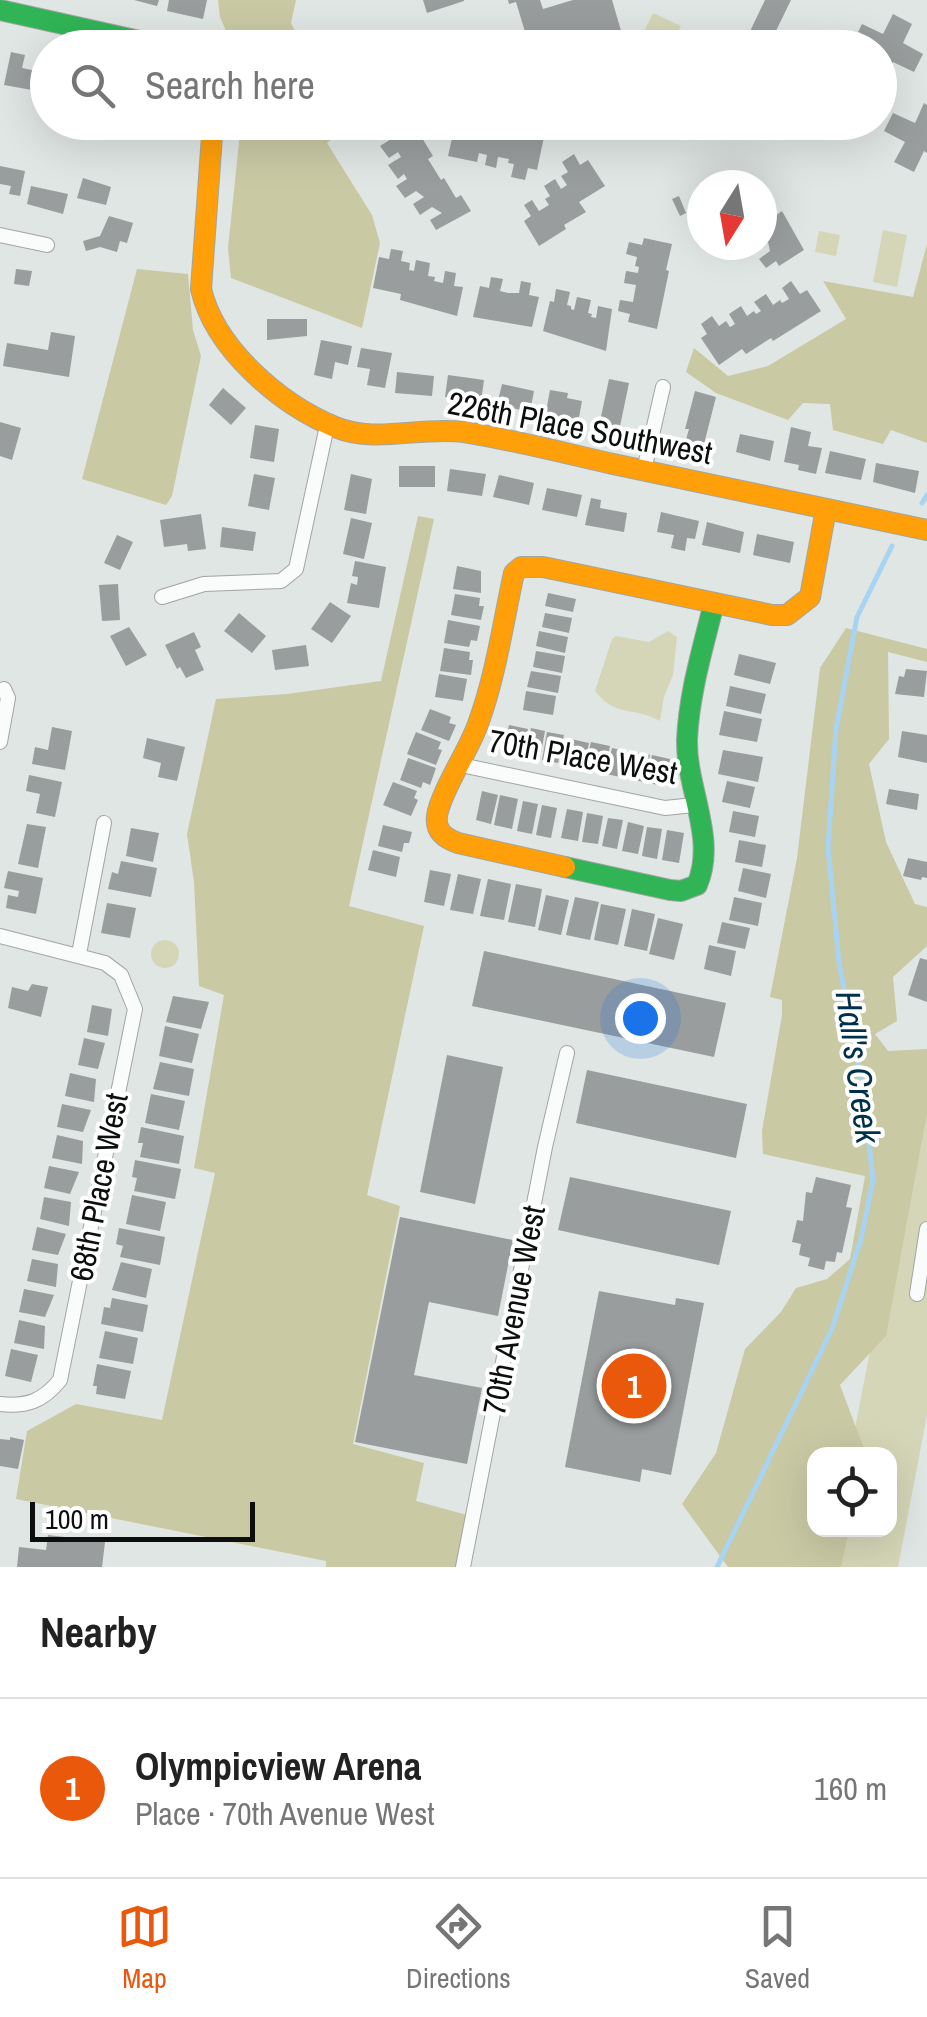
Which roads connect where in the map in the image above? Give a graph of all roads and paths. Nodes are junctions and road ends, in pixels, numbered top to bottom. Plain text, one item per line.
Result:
1 (0, 10) edge
2 (90, 30) edge
3 (212, 140) edge
4 (0, 236) edge
5 (47, 245) dead end
6 (663, 387) dead end
7 (327, 426) junction
8 (644, 470) junction
9 (826, 509) junction
10 (927, 530) edge
11 (162, 597) dead end
12 (714, 604) junction
13 (4, 689) dead end
14 (0, 742) edge
15 (461, 765) junction
16 (694, 805) junction
17 (104, 822) dead end
18 (0, 936) edge
19 (79, 954) junction
20 (567, 1053) dead end
21 (927, 1229) edge
22 (916, 1294) dead end
23 (0, 1404) edge
24 (463, 1567) edge

1 - 2 street
3 - 7 street, 226th Place Southwest
4 - 5 street
6 - 8 street
7 - 8 street, 226th Place Southwest
7 - 11 street
8 - 9 street, 226th Place Southwest
9 - 10 street, 226th Place Southwest
9 - 12 street
12 - 15 street
12 - 16 street, 70th Place West
13 - 14 street
15 - 16 street, 70th Place West
15 - 16 street, 70th Place West
17 - 19 street
18 - 19 street, 68th Place West
19 - 23 street, 68th Place West
20 - 24 street, 70th Avenue West
21 - 22 street

